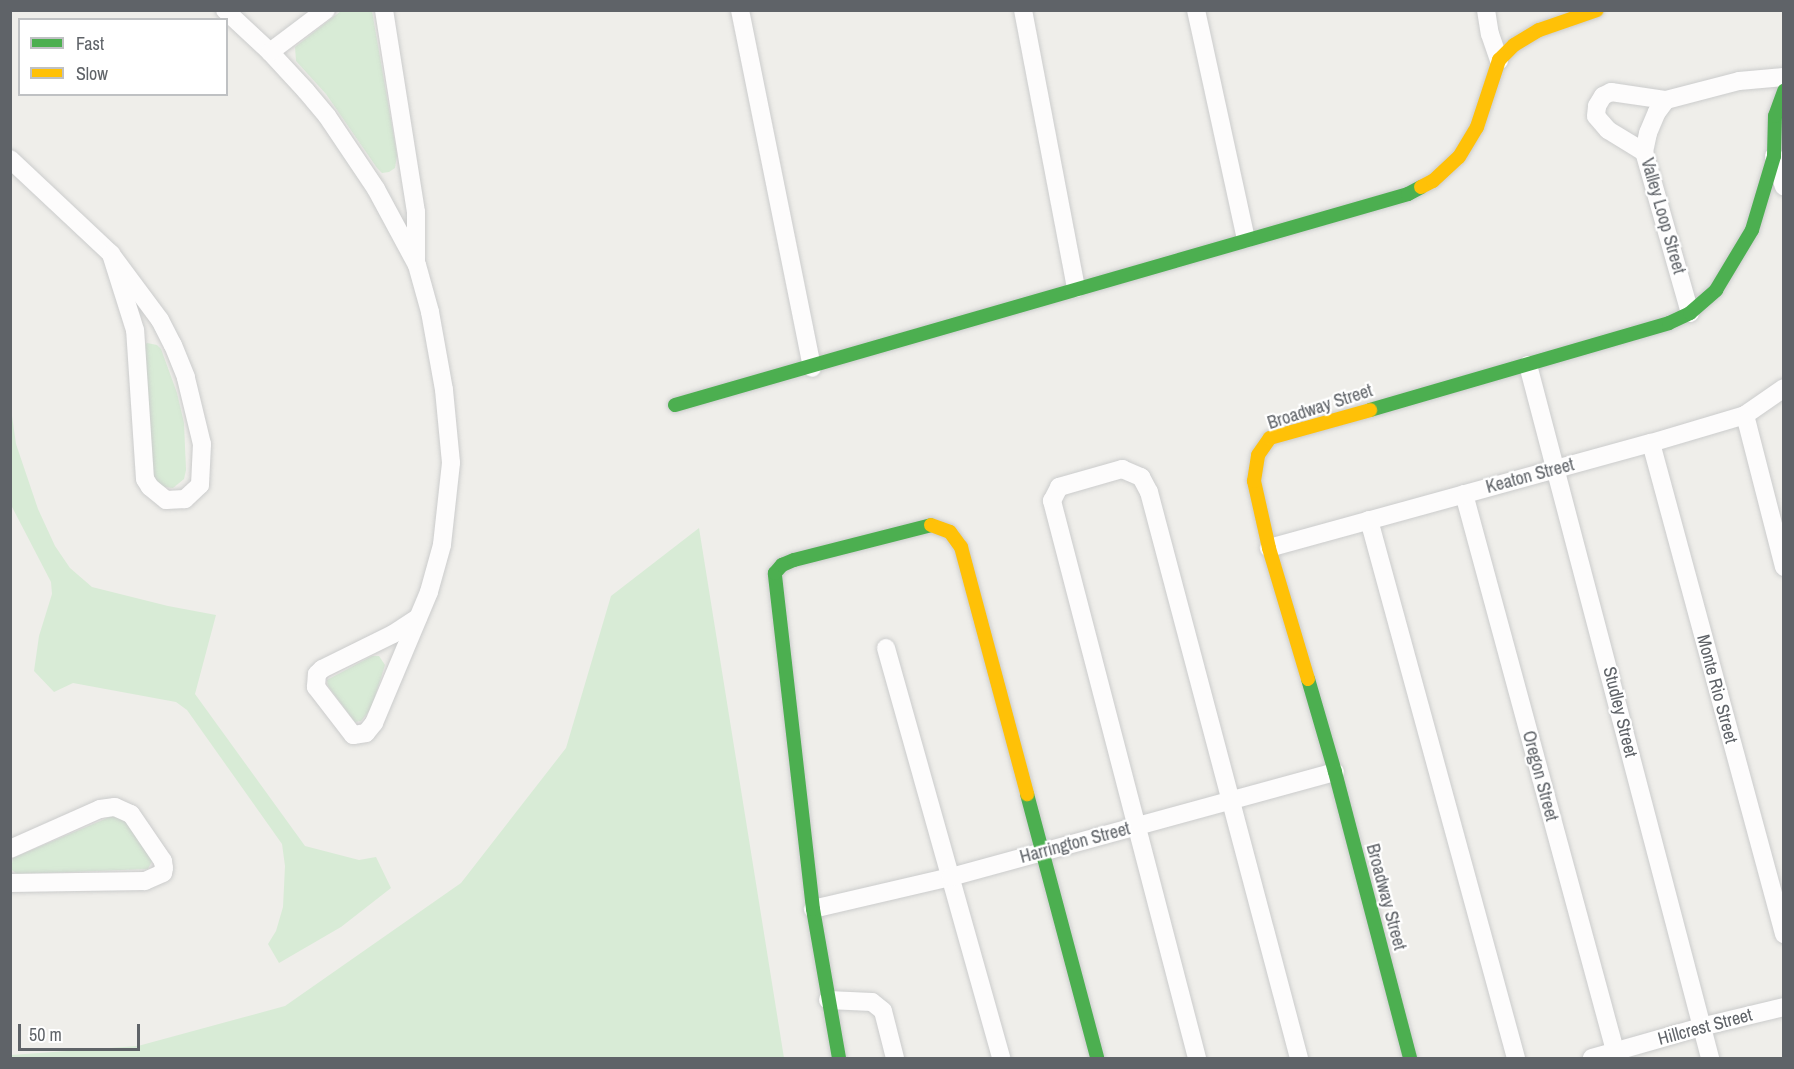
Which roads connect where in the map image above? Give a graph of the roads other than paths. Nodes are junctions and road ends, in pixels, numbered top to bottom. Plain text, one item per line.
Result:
1 (225, 10) edge
2 (326, 10) edge
3 (384, 10) edge
4 (740, 10) edge
5 (751, 10) edge
6 (1023, 10) edge
7 (1196, 10) edge
8 (1486, 10) edge
9 (1597, 10) edge
10 (270, 52) junction
11 (749, 52) junction
12 (1500, 60) junction
13 (1784, 77) edge
14 (1784, 91) edge
15 (1666, 100) junction
16 (1644, 152) junction
17 (1774, 156) junction
18 (10, 159) edge
19 (1784, 186) edge
20 (1246, 239) junction
21 (111, 254) junction
22 (417, 265) junction
23 (1076, 288) junction
24 (1690, 313) junction
25 (1528, 365) junction
26 (812, 368) junction
27 (1784, 387) edge
28 (675, 405) dead end
29 (1745, 415) junction
30 (1651, 443) junction
31 (1557, 469) junction
32 (1464, 494) junction
33 (1369, 520) junction
34 (1269, 548) junction
35 (1784, 567) edge
36 (418, 618) junction
37 (886, 648) dead end
38 (1335, 772) junction
39 (1229, 801) junction
40 (1137, 826) junction
41 (10, 849) edge
42 (1041, 852) junction
43 (951, 877) junction
44 (10, 883) edge
45 (813, 909) junction
46 (1784, 934) edge
47 (828, 1000) junction
48 (1784, 1007) edge
49 (1701, 1027) junction
50 (1616, 1055) edge
51 (839, 1059) edge
52 (896, 1059) edge
53 (1001, 1059) edge
54 (1097, 1059) edge
55 (1197, 1059) edge
56 (1299, 1059) edge
57 (1410, 1059) edge
58 (1516, 1059) edge
59 (1593, 1059) edge
60 (1710, 1059) edge

1 - 10 street
2 - 10 street
3 - 22 street
4 - 11 street
5 - 11 street
6 - 23 street
7 - 20 street
8 - 12 street
9 - 12 street
10 - 22 street
11 - 26 street
12 - 20 street
13 - 15 street
14 - 17 street, Broadway Street
15 - 16 street, Valley Loop Street
15 - 16 street
16 - 24 street, Valley Loop Street
17 - 19 street
17 - 24 street, Broadway Street
18 - 21 street
20 - 23 street
21 - 21 street
22 - 36 street
23 - 26 street
24 - 25 street, Broadway Street
25 - 31 street, Studley Street
25 - 34 street, Broadway Street
26 - 28 street
27 - 29 street, Keaton Street
29 - 30 street, Keaton Street
29 - 35 street
30 - 31 street, Keaton Street
30 - 46 street, Monte Rio Street
31 - 32 street, Keaton Street
31 - 49 street, Studley Street
32 - 33 street, Keaton Street
32 - 50 street, Oregon Street
33 - 34 street, Keaton Street
33 - 58 street
34 - 38 street, Broadway Street
36 - 36 street
37 - 43 street
38 - 39 street, Harrington Street
38 - 57 street, Broadway Street
39 - 40 street, Harrington Street
39 - 40 street
39 - 56 street
40 - 42 street, Harrington Street
40 - 55 street
41 - 44 street
42 - 43 street, Harrington Street
42 - 45 street
42 - 54 street
43 - 45 street, Harrington Street
43 - 53 street
45 - 47 street
47 - 51 street
47 - 52 street
48 - 49 street, Hillcrest Street
49 - 50 street, Hillcrest Street
49 - 60 street, Studley Street
50 - 59 street, Hillcrest Street

